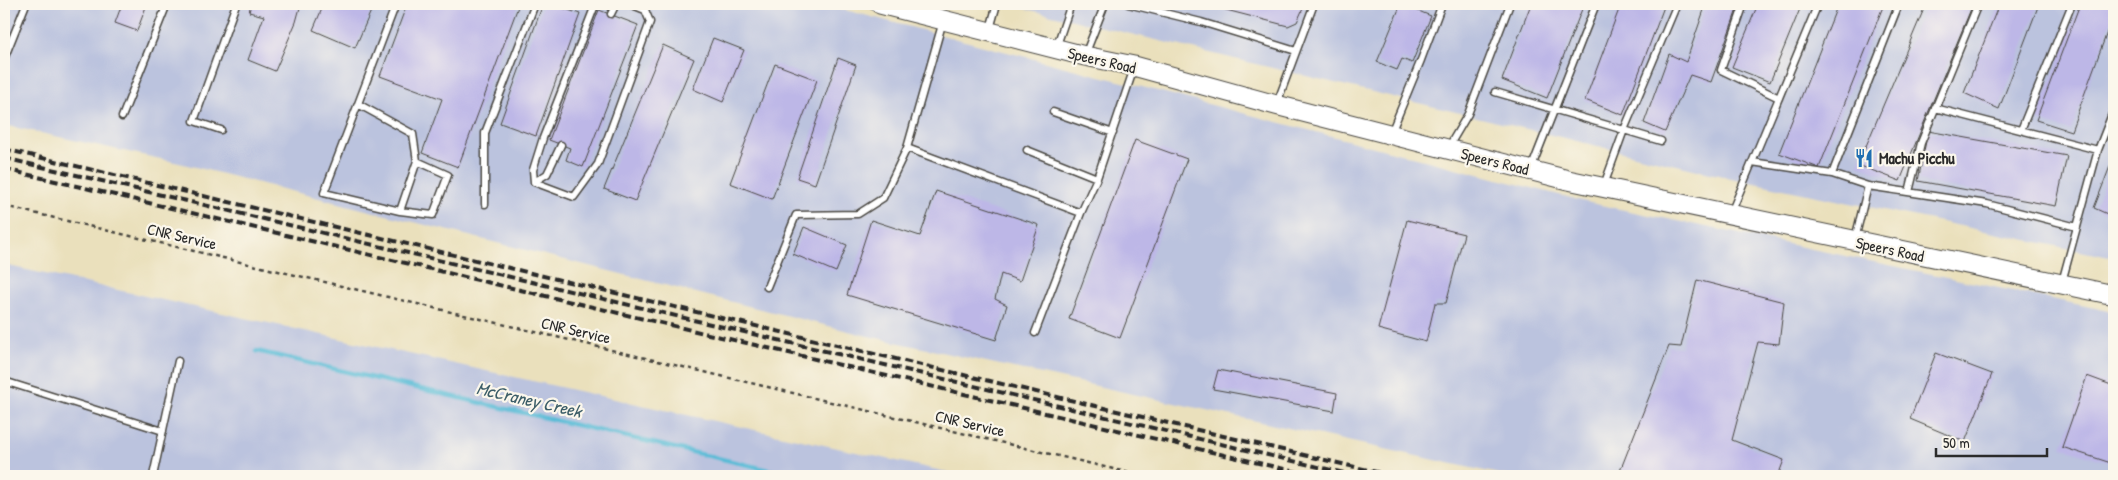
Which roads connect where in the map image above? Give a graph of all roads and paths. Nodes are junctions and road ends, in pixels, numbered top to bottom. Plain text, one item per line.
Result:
1 (26, 4) edge
2 (167, 4) edge
3 (236, 4) edge
4 (396, 4) edge
5 (535, 4) edge
6 (598, 4) edge
7 (616, 4) edge
8 (630, 4) edge
9 (880, 4) edge
10 (998, 4) edge
11 (1071, 4) edge
12 (1105, 4) edge
13 (1128, 4) edge
14 (1314, 4) edge
15 (1442, 4) edge
16 (1510, 4) edge
17 (1596, 4) edge
18 (1677, 4) edge
19 (1744, 4) edge
20 (1818, 4) edge
21 (1898, 4) edge
22 (1978, 4) edge
23 (2072, 4) edge
24 (646, 7) edge
25 (611, 14) dead end
26 (934, 15) junction
27 (990, 32) junction
28 (1055, 49) junction
29 (1296, 51) junction
30 (1085, 56) junction
31 (4, 59) edge
32 (1134, 66) junction
33 (1495, 92) dead end
34 (1779, 98) junction
35 (358, 104) junction
36 (1276, 105) junction
37 (1935, 108) junction
38 (2114, 108) edge
39 (1554, 109) junction
40 (1053, 112) dead end
41 (122, 117) dead end
42 (222, 130) dead end
43 (1624, 130) junction
44 (2021, 130) junction
45 (1113, 133) junction
46 (1390, 134) junction
47 (1661, 141) dead end
48 (561, 145) dead end
49 (907, 148) junction
50 (1447, 149) junction
51 (1028, 150) dead end
52 (2098, 150) junction
53 (417, 161) junction
54 (1752, 162) junction
55 (1531, 170) junction
56 (1832, 174) junction
57 (1097, 178) junction
58 (534, 182) junction
59 (1868, 186) junction
60 (1604, 187) junction
61 (1909, 192) junction
62 (485, 204) dead end
63 (4, 206) edge
64 (400, 211) junction
65 (1081, 213) junction
66 (1730, 214) junction
67 (2077, 227) junction
68 (1854, 241) junction
69 (2061, 284) junction
70 (767, 287) dead end
71 (2114, 295) edge
72 (1035, 333) dead end
73 (178, 361) dead end
74 (4, 381) edge
75 (163, 431) junction
76 (153, 476) edge
77 (1143, 476) edge

1 - 31 lane
2 - 41 lane
3 - 42 lane
4 - 35 lane
5 - 62 lane
6 - 58 lane
7 - 25 lane
8 - 24 lane
9 - 26 main road, Speers Road
10 - 27 lane
11 - 28 lane
12 - 30 lane
13 - 29 lane
14 - 29 lane
15 - 46 lane
16 - 50 lane
17 - 39 lane
18 - 43 lane
19 - 34 lane
20 - 34 lane
21 - 56 lane
22 - 37 lane
23 - 44 lane
24 - 58 lane
26 - 27 main road, Speers Road
26 - 49 lane
27 - 28 main road, Speers Road
28 - 30 main road, Speers Road
29 - 36 lane
30 - 32 main road, Speers Road
32 - 36 main road, Speers Road
32 - 45 lane
33 - 39 lane
34 - 54 lane
35 - 53 lane
35 - 64 lane
36 - 46 main road, Speers Road
37 - 44 lane
37 - 61 lane
38 - 52 lane
39 - 43 lane
39 - 55 lane
40 - 45 lane
43 - 47 lane
43 - 60 lane
44 - 52 lane
45 - 57 lane
46 - 50 main road, Speers Road
48 - 58 lane
49 - 65 lane
49 - 70 lane
50 - 55 main road, Speers Road
51 - 57 lane
52 - 67 lane
53 - 64 lane
53 - 64 lane
54 - 56 lane
54 - 66 lane
55 - 60 main road, Speers Road
56 - 59 lane
57 - 65 lane
59 - 61 lane
59 - 68 lane
60 - 66 main road, Speers Road
61 - 67 lane
63 - 77 path, CNR Service
65 - 72 lane
66 - 68 main road, Speers Road
67 - 69 lane
68 - 69 main road, Speers Road
69 - 71 main road, Speers Road
73 - 75 lane
74 - 75 lane
75 - 76 lane

